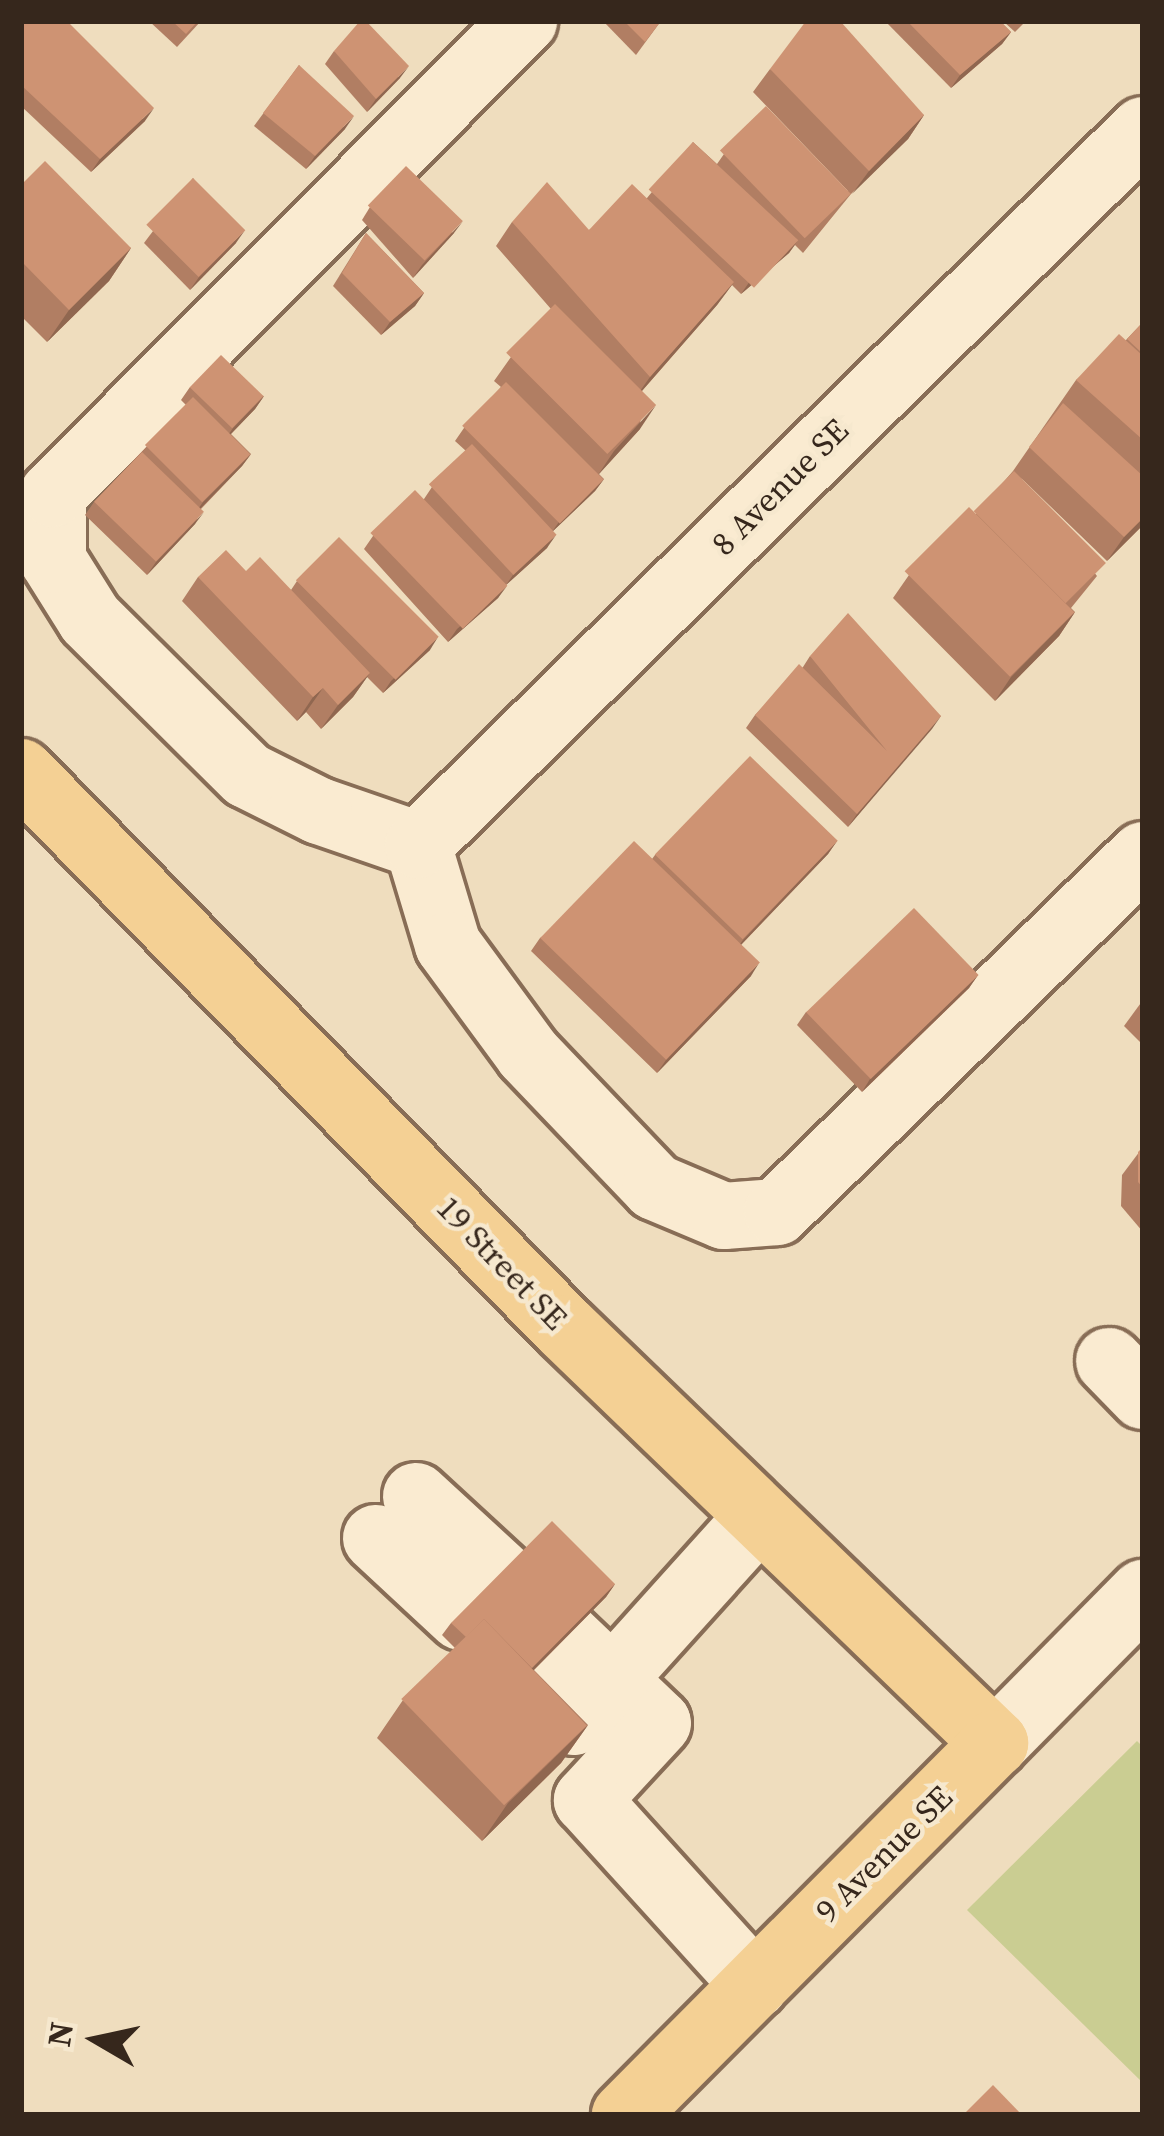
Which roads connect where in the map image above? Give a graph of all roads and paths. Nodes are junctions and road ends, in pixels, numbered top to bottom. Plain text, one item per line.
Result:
1 (524, 21) edge
2 (1143, 130) edge
3 (21, 772) edge
4 (418, 845) junction
5 (1143, 855) edge
6 (396, 1517) dead end
7 (758, 1518) junction
8 (1143, 1593) edge
9 (481, 1595) edge
10 (995, 1743) junction
11 (755, 1984) junction
12 (626, 2115) edge

1 - 4 street
2 - 4 street, 8 Avenue SE
3 - 7 main road, 19 Street SE
4 - 5 street
6 - 9 street
7 - 10 main road, 19 Street SE
7 - 11 street
8 - 10 street, 9 Avenue SE
10 - 11 main road, 9 Avenue SE
11 - 12 main road, 9 Avenue SE

